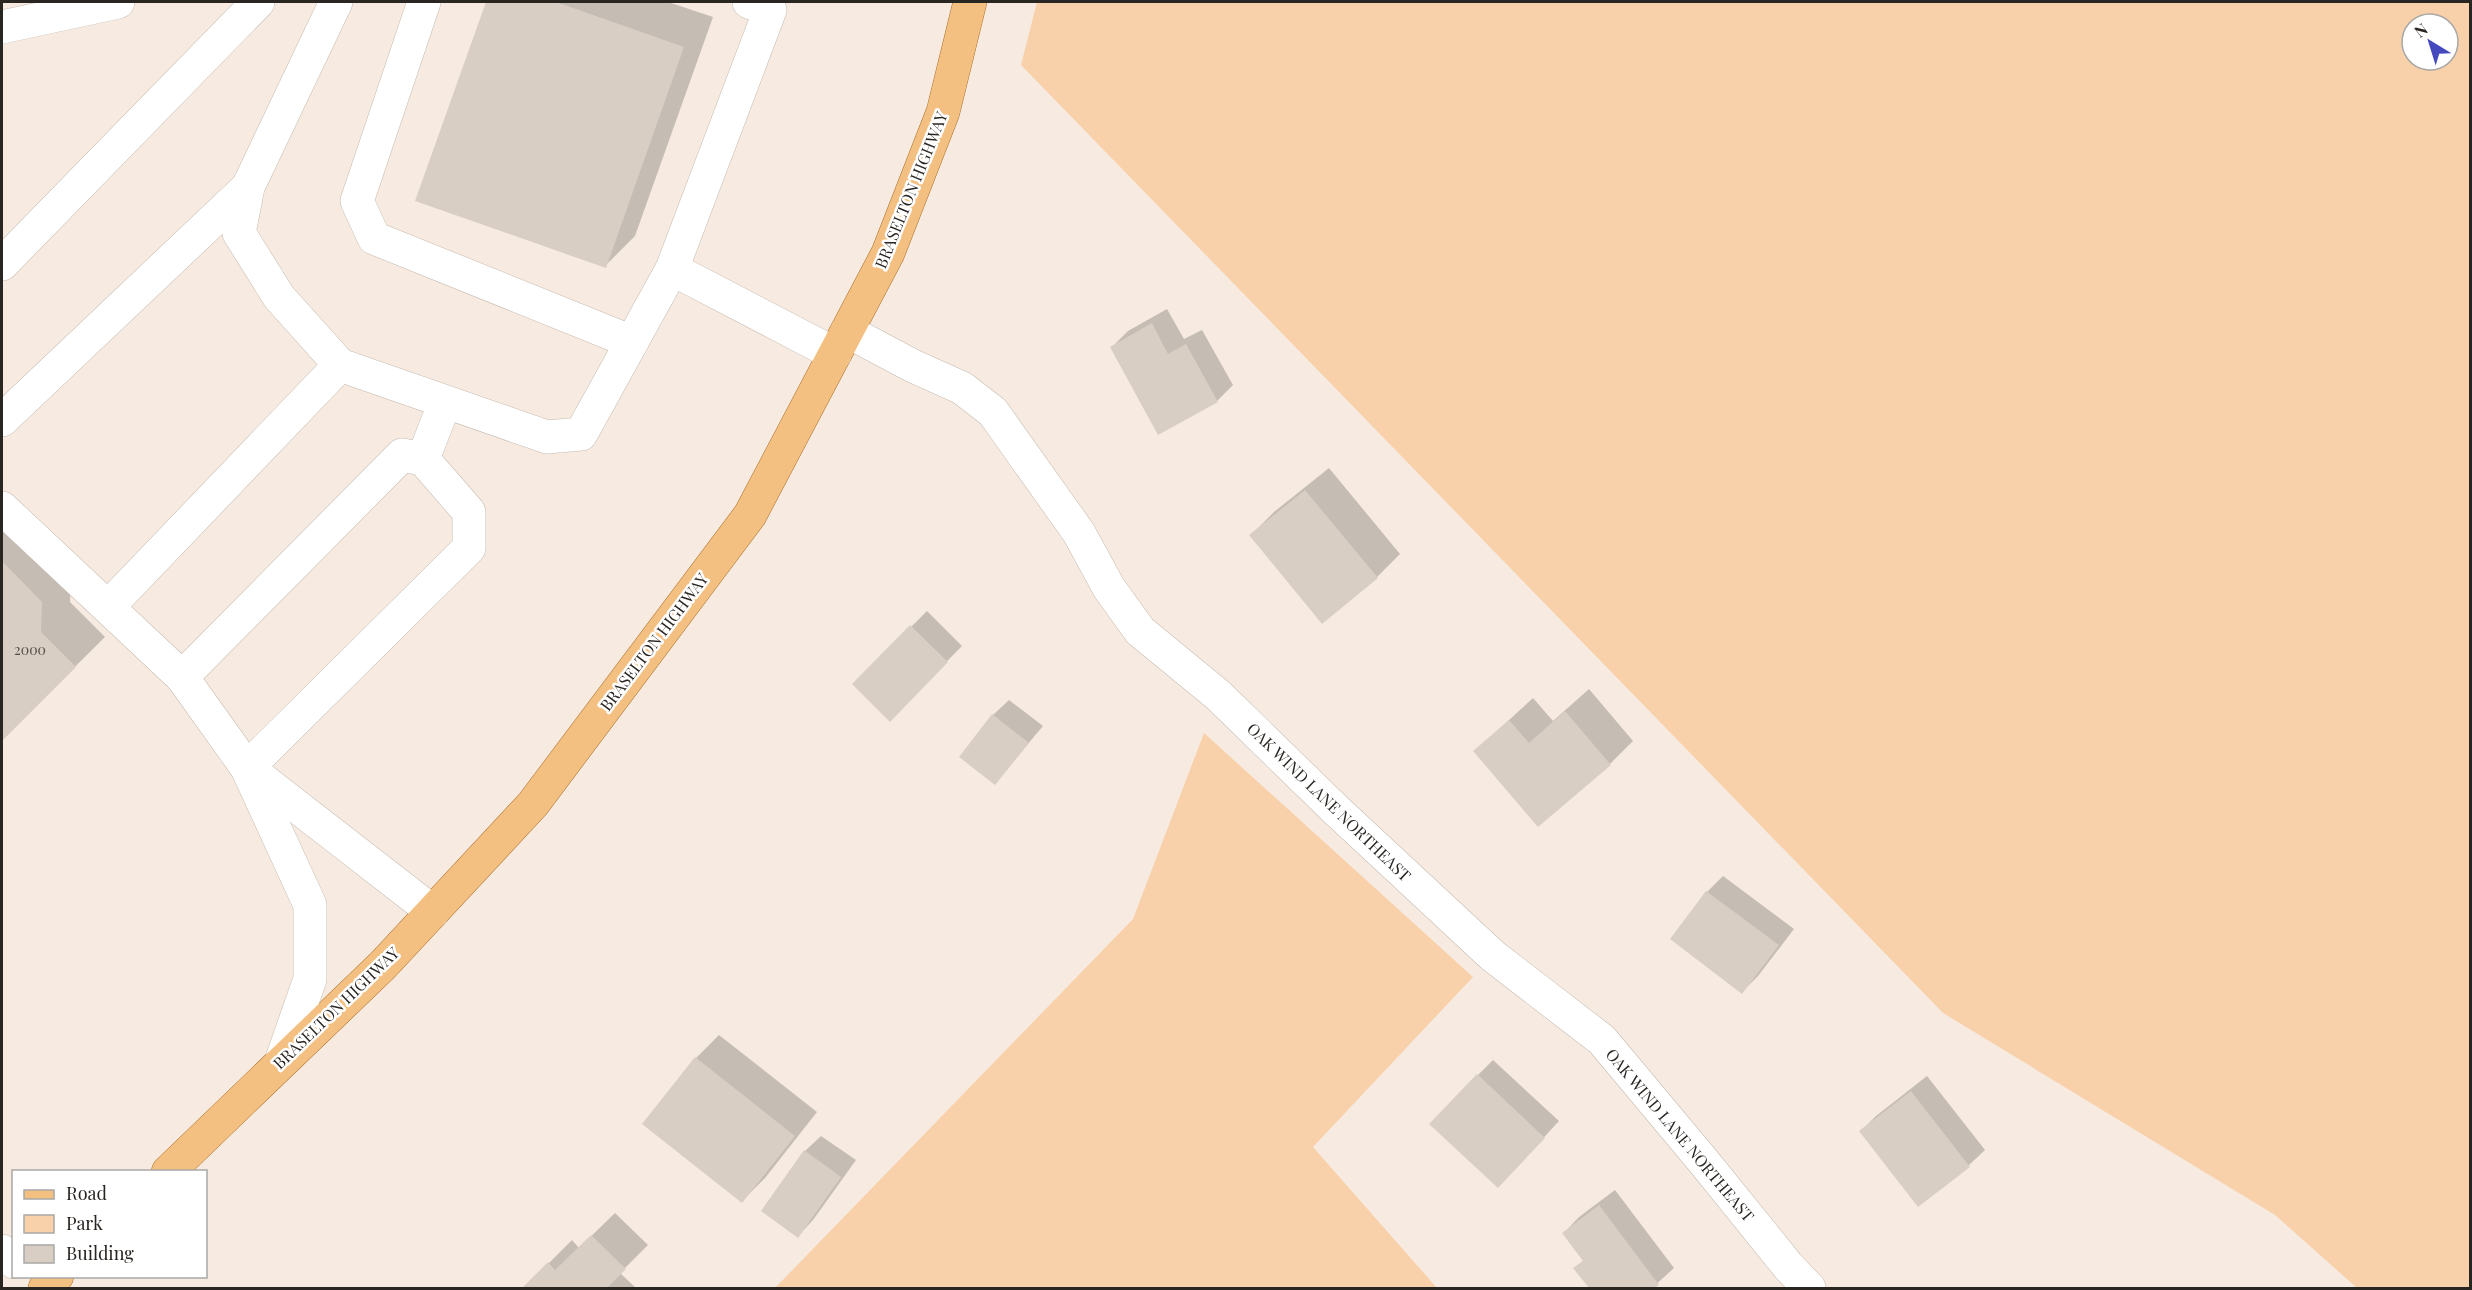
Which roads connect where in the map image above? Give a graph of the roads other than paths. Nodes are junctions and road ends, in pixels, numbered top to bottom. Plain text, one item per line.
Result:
1 (118, 2) edge
2 (258, 2) edge
3 (336, 2) edge
4 (424, 2) edge
5 (749, 2) edge
6 (963, 9) edge
7 (2, 27) edge
8 (248, 187) junction
9 (2, 264) edge
10 (672, 269) junction
11 (632, 342) junction
12 (841, 343) junction
13 (340, 365) junction
14 (445, 402) junction
15 (2, 420) edge
16 (413, 457) junction
17 (2, 508) edge
18 (108, 608) junction
19 (182, 677) junction
20 (247, 768) junction
21 (433, 912) junction
22 (281, 1062) junction
23 (170, 1170) edge
24 (31, 1278) edge
25 (55, 1278) edge
26 (43, 1288) edge
27 (1809, 1288) edge

1 - 7 street
2 - 9 street
3 - 8 street
4 - 11 street
5 - 10 street
6 - 12 main road, BRASELTON HIGHWAY
8 - 13 street
8 - 15 street
10 - 11 street
10 - 12 street, OAK WIND LANE NORTHEAST
11 - 14 street
12 - 21 main road, BRASELTON HIGHWAY
12 - 27 street, OAK WIND LANE NORTHEAST
13 - 14 street
13 - 18 street
14 - 16 street
16 - 19 street
16 - 20 street
17 - 18 street
18 - 19 street
19 - 20 street
20 - 21 street
20 - 22 street
21 - 22 main road, BRASELTON HIGHWAY
22 - 23 main road, BRASELTON HIGHWAY
24 - 26 street
25 - 26 main road

